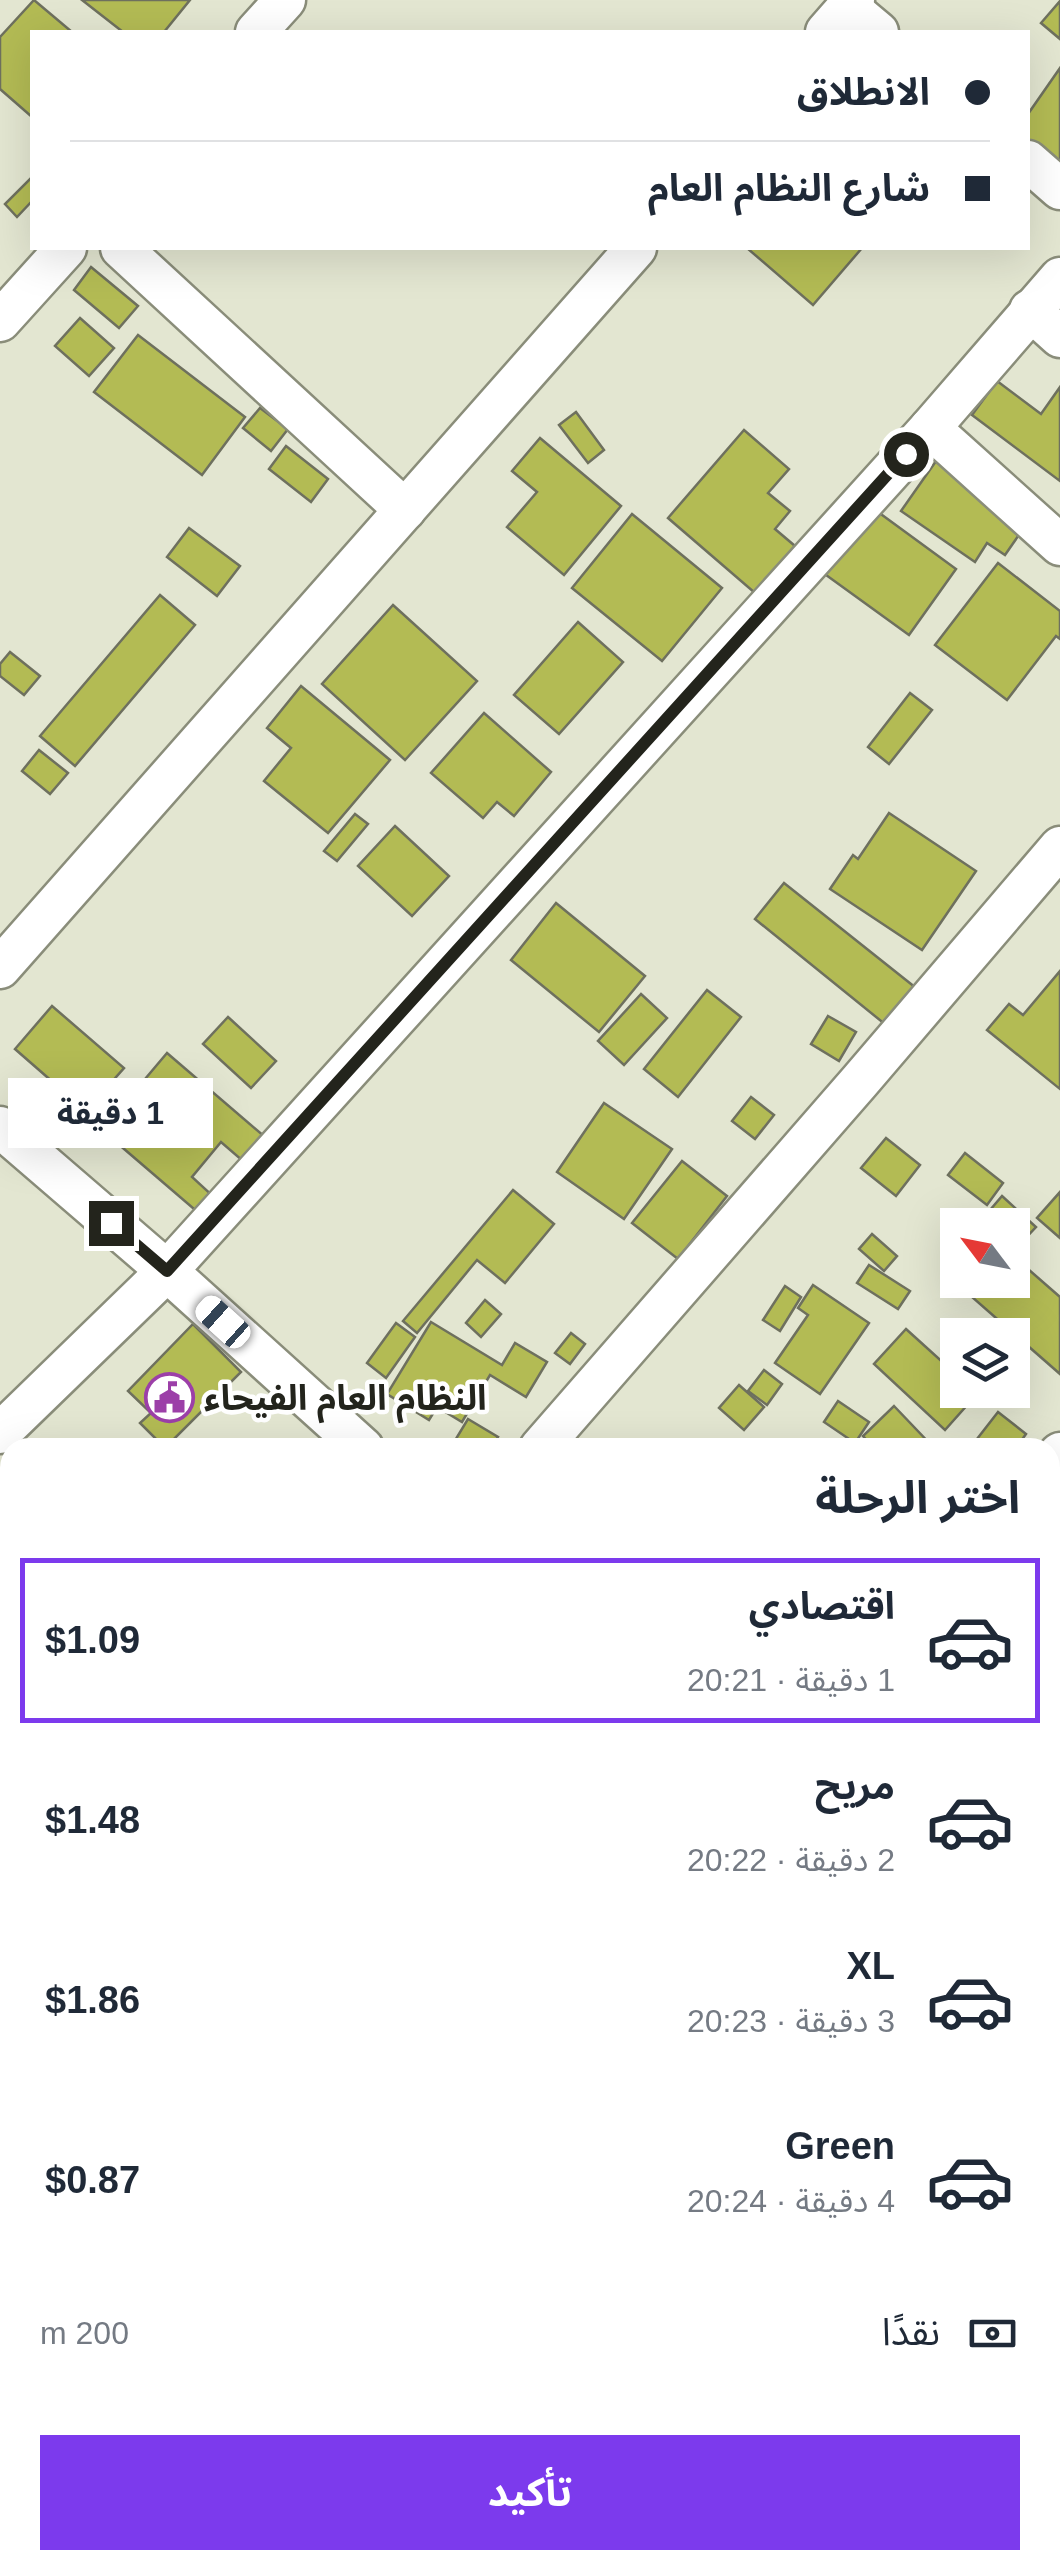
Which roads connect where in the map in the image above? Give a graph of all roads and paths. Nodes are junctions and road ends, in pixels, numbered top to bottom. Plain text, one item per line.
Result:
1 (285, 0) edge
2 (258, 30) edge
3 (1030, 163) edge
4 (1060, 189) edge
5 (64, 250) edge
6 (123, 250) edge
7 (634, 250) edge
8 (1060, 278) edge
9 (1030, 310) junction
10 (0, 321) edge
11 (1060, 337) edge
12 (930, 428) junction
13 (405, 510) junction
14 (1060, 545) edge
15 (1060, 847) edge
16 (0, 968) edge
17 (0, 1127) edge
18 (167, 1271) junction
19 (0, 1433) edge
20 (352, 1438) edge
21 (549, 1438) edge

1 - 2 street
3 - 4 street
5 - 10 street
6 - 13 street
7 - 13 street
8 - 9 street
9 - 11 street
9 - 12 street
12 - 14 street
12 - 18 street
13 - 16 street
15 - 21 street
17 - 18 street
18 - 19 street
18 - 20 street

